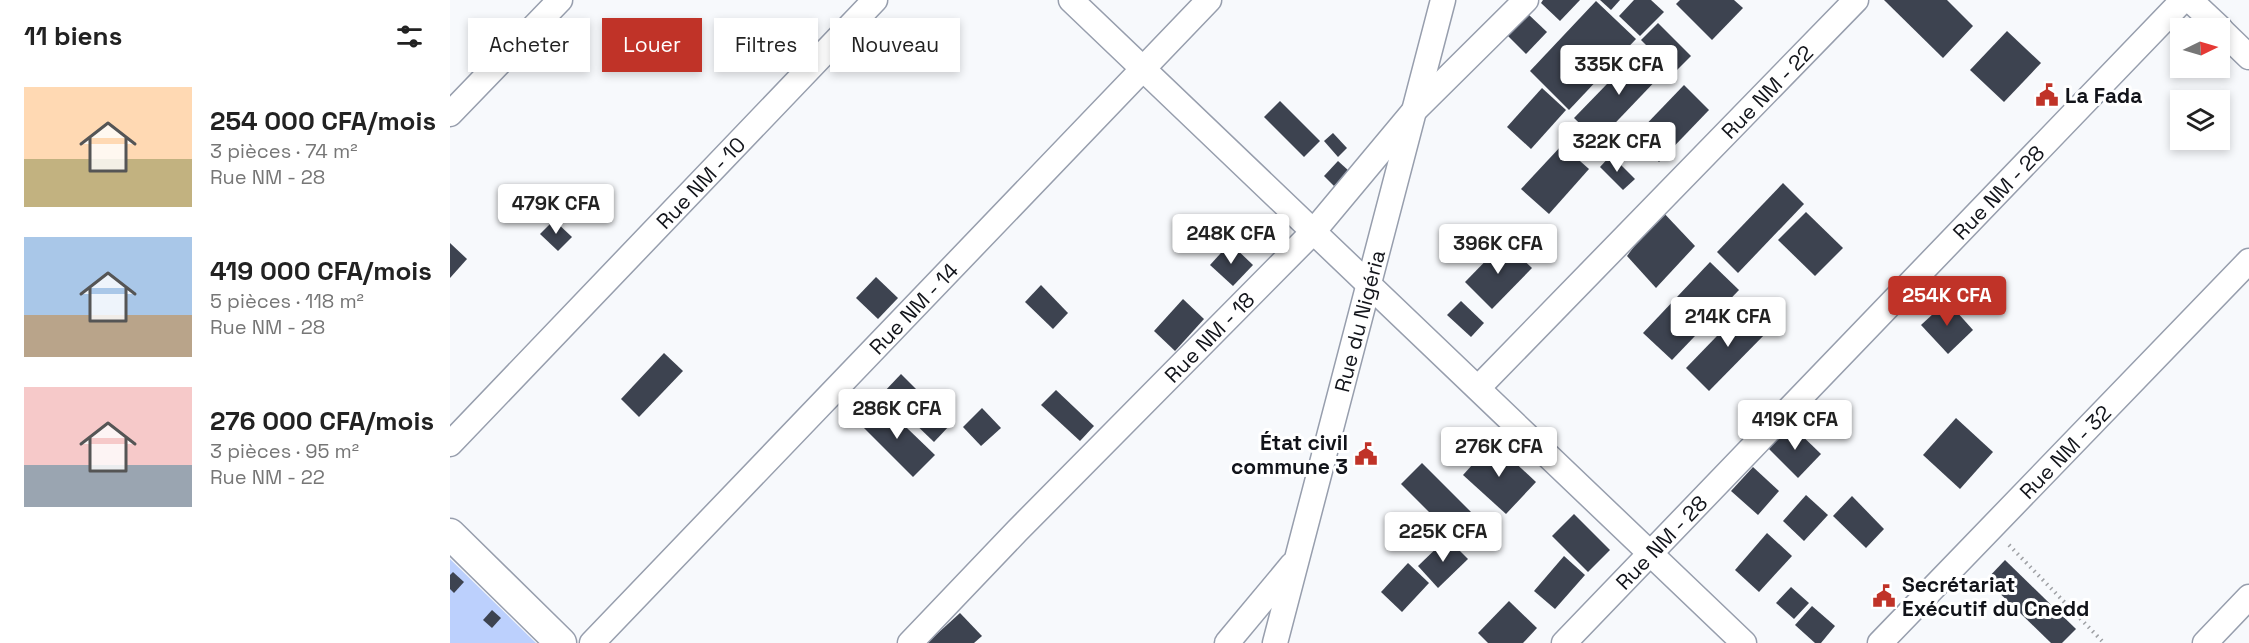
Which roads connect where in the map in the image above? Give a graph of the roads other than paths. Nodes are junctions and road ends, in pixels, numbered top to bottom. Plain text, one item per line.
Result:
1 (560, 0) edge
2 (876, 0) edge
3 (1071, 0) edge
4 (1209, 0) edge
5 (1443, 0) edge
6 (1526, 0) edge
7 (1856, 0) edge
8 (2183, 0) edge
9 (2190, 0) edge
10 (2209, 18) edge
11 (2230, 39) edge
12 (2249, 57) edge
13 (1143, 69) junction
14 (1414, 111) junction
15 (450, 114) edge
16 (1313, 232) junction
17 (2249, 261) edge
18 (1369, 286) junction
19 (1478, 388) junction
20 (450, 444) edge
21 (450, 534) edge
22 (1650, 553) junction
23 (1297, 558) junction
24 (2249, 597) edge
25 (561, 643) edge
26 (592, 643) edge
27 (910, 643) edge
28 (1227, 643) edge
29 (1275, 643) edge
30 (1564, 643) edge
31 (1744, 643) edge
32 (1880, 643) edge
33 (2205, 643) edge

1 - 15 street
2 - 20 street, Rue NM - 10
3 - 13 street
4 - 13 street, Rue NM - 14
5 - 14 street, Rue du Nigéria
6 - 14 street, Rue NM - 18
7 - 19 street, Rue NM - 22
8 - 22 street, Rue NM - 28
9 - 10 street
11 - 12 street
13 - 16 street
13 - 26 street, Rue NM - 14
14 - 16 street, Rue NM - 18
14 - 18 street, Rue du Nigéria
16 - 18 street
16 - 27 street, Rue NM - 18
17 - 32 street, Rue NM - 32
18 - 19 street
18 - 23 street, Rue du Nigéria
19 - 22 street
21 - 25 street
22 - 30 street, Rue NM - 28
22 - 31 street
23 - 28 street
23 - 29 street, Rue du Nigéria
24 - 33 street

